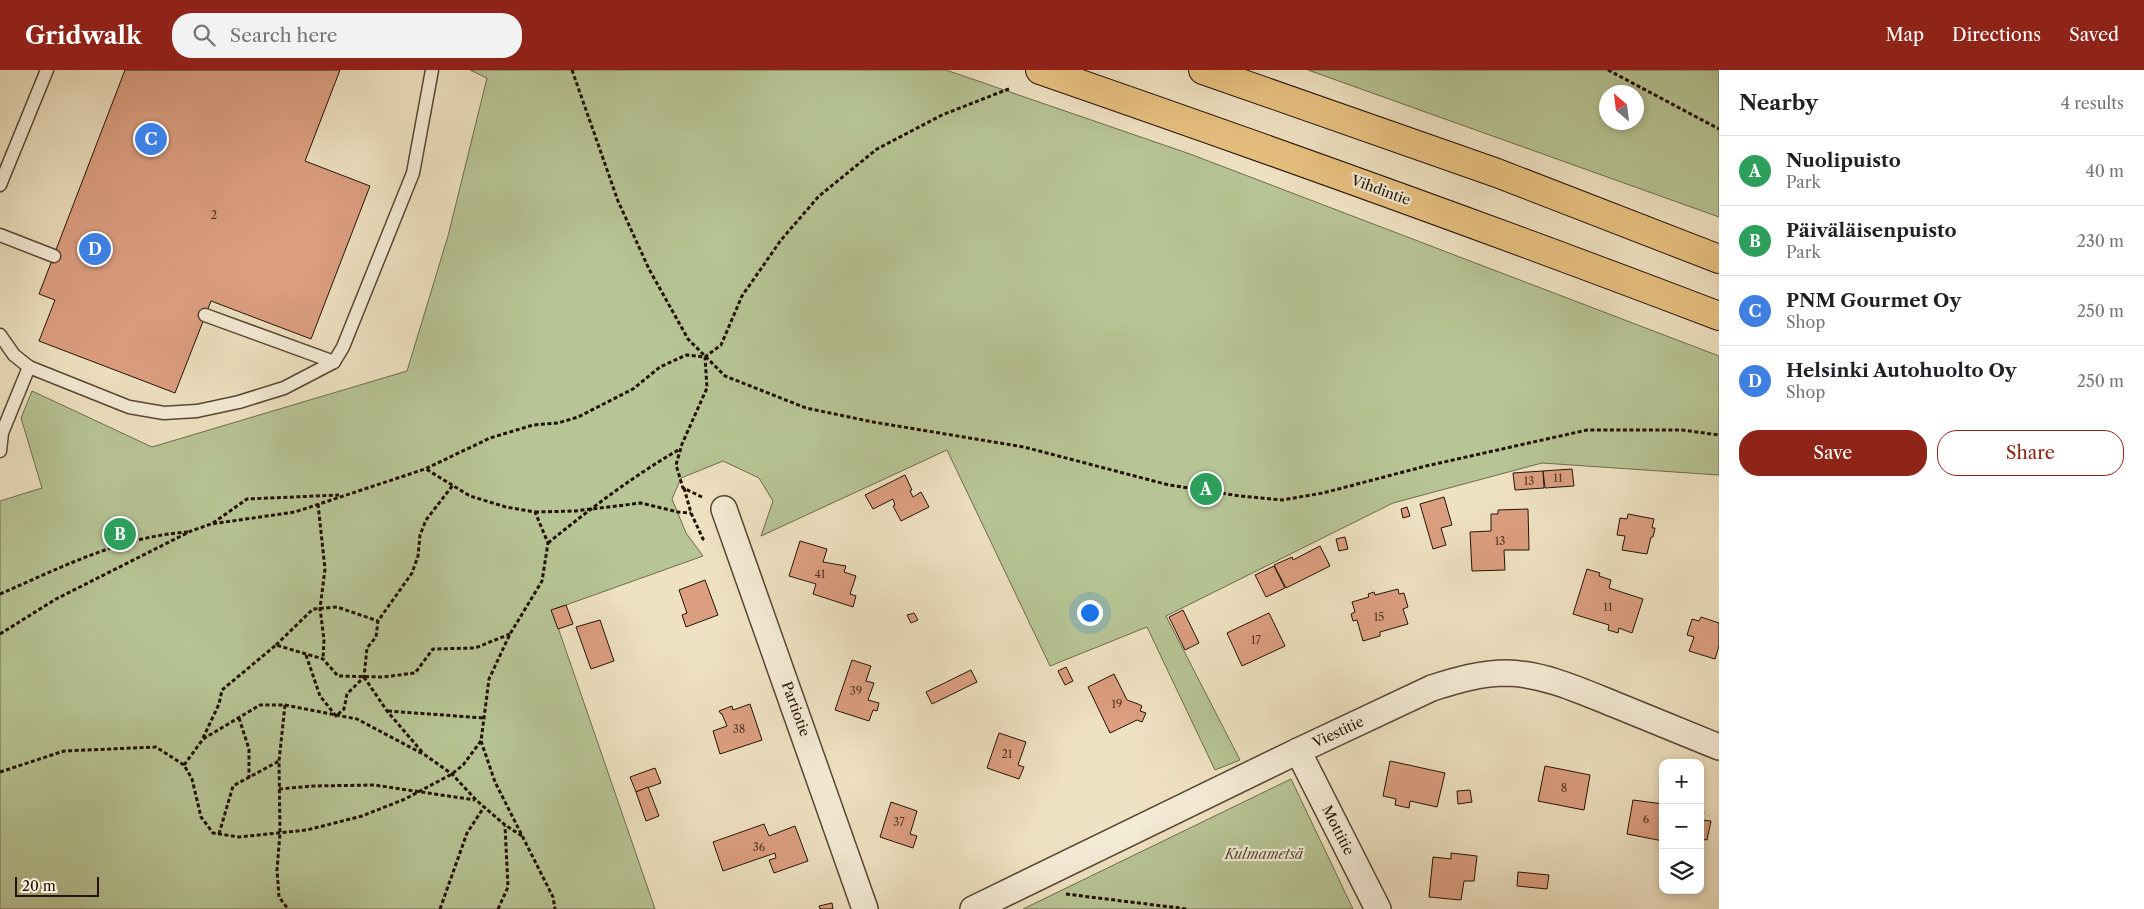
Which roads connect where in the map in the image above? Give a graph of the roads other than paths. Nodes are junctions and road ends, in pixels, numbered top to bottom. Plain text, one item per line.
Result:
1 (47, 70) edge
2 (432, 70) edge
3 (1040, 70) edge
4 (1202, 70) edge
5 (0, 185) edge
6 (0, 235) edge
7 (54, 256) dead end
8 (1719, 259) edge
9 (205, 315) dead end
10 (1719, 316) edge
11 (0, 335) edge
12 (334, 362) junction
13 (28, 367) junction
14 (0, 451) edge
15 (724, 509) road end
16 (1719, 747) edge
17 (1298, 751) junction
18 (865, 909) edge
19 (973, 909) edge
20 (1378, 909) edge

1 - 5 lane
2 - 12 lane
3 - 10 main road, Vihdintie
4 - 8 main road
6 - 7 lane
9 - 12 lane
11 - 13 lane
12 - 13 lane
13 - 14 lane
15 - 18 street, Partiotie
16 - 17 street, Viestitie
17 - 19 street, Viestitie
17 - 20 street, Mottitie

